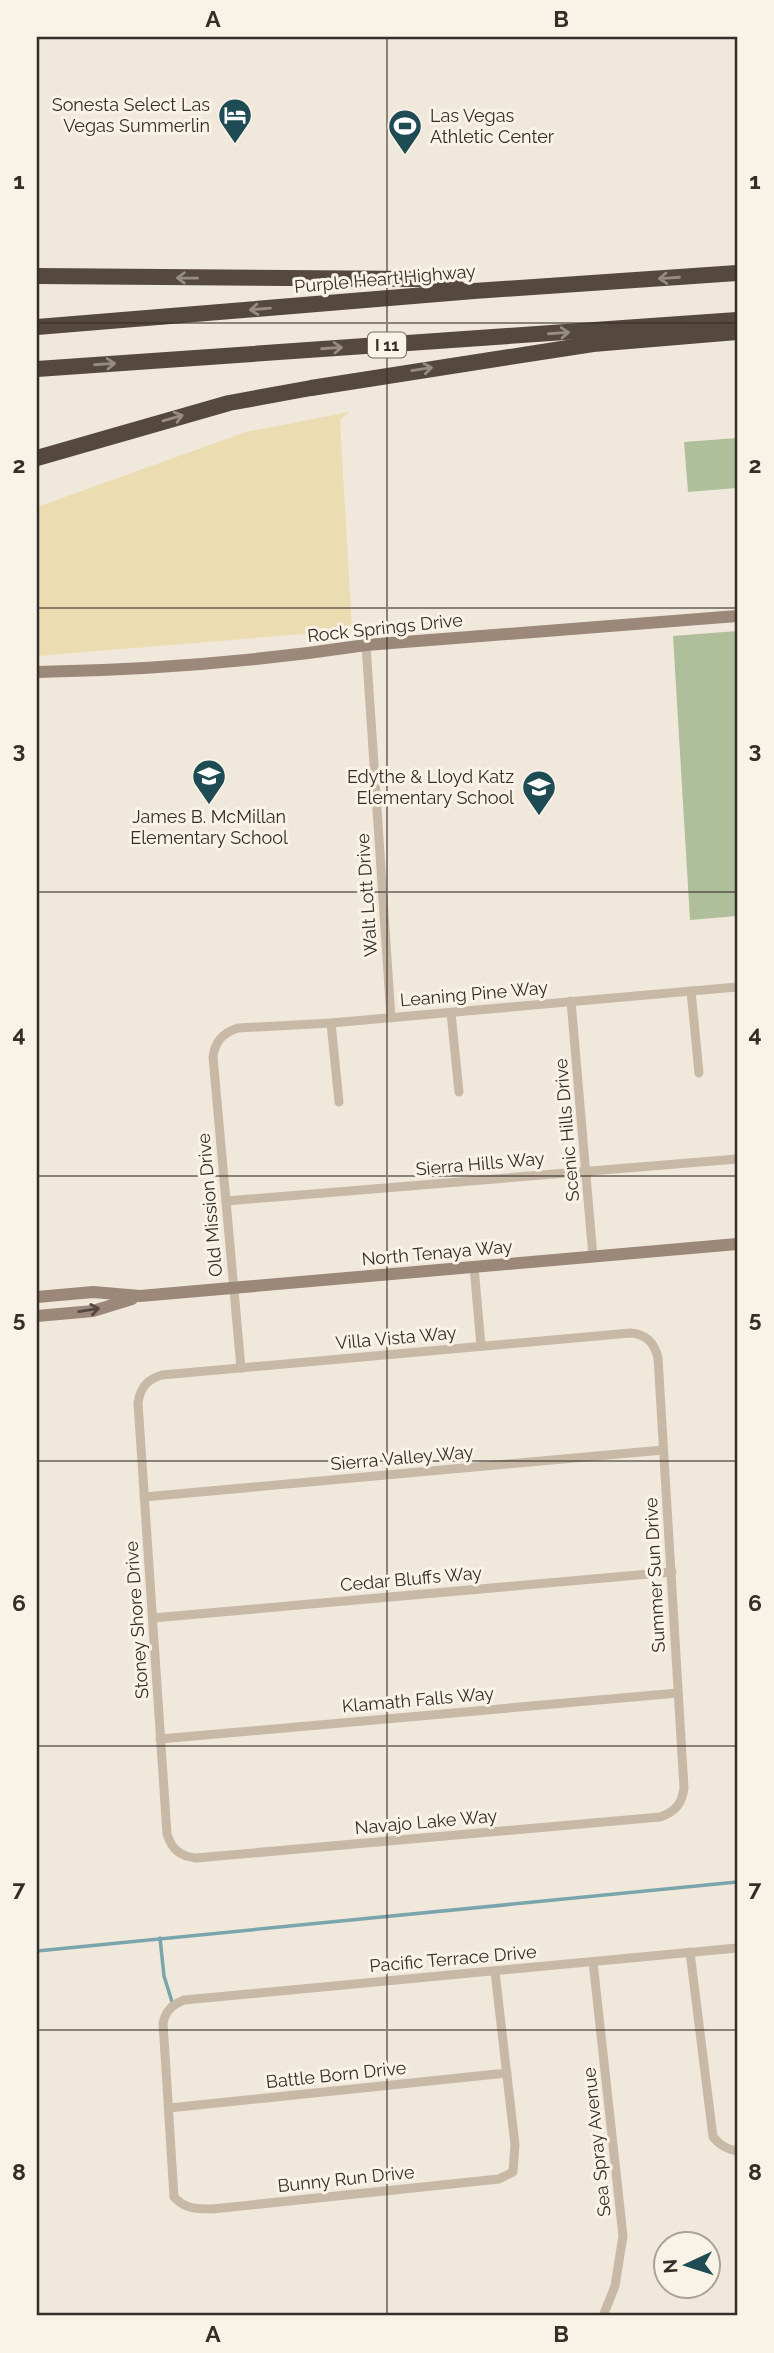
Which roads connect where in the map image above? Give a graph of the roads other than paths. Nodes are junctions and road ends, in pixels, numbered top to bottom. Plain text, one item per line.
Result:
1 (737, 273) edge
2 (37, 275) edge
3 (474, 291) junction
4 (737, 320) edge
5 (37, 327) edge
6 (737, 332) edge
7 (37, 369) edge
8 (37, 458) edge
9 (737, 616) edge
10 (366, 645) junction
11 (37, 672) edge
12 (737, 987) edge
13 (691, 991) junction
14 (571, 1001) junction
15 (451, 1013) junction
16 (391, 1018) junction
17 (331, 1023) junction
18 (218, 1041) joint
19 (699, 1073) dead end
20 (459, 1092) dead end
21 (339, 1102) dead end
22 (737, 1159) edge
23 (586, 1171) junction
24 (226, 1201) junction
25 (737, 1244) edge
26 (593, 1257) junction
27 (474, 1267) junction
28 (233, 1289) junction
29 (93, 1292) junction
30 (140, 1296) junction
31 (37, 1297) edge
32 (52, 1314) junction
33 (37, 1316) edge
34 (650, 1340) joint
35 (481, 1346) junction
36 (241, 1368) junction
37 (144, 1384) joint
38 (663, 1450) junction
39 (144, 1497) junction
40 (672, 1572) junction
41 (153, 1618) junction
42 (678, 1693) junction
43 (160, 1739) junction
44 (677, 1808) joint
45 (176, 1852) joint
46 (737, 1948) edge
47 (690, 1952) junction
48 (593, 1962) junction
49 (495, 1972) junction
50 (507, 2073) junction
51 (169, 2108) junction
52 (737, 2151) edge
53 (603, 2316) edge

1 -> 3 highway, Purple Heart Highway
3 -> 2 highway
3 -> 5 highway, Purple Heart Highway
7 -> 4 highway, I 11
8 -> 6 highway
9 - 10 main road, Rock Springs Drive
10 - 11 main road, Rock Springs Drive
10 - 16 street, Walt Lott Drive
12 - 13 street, Leaning Pine Way
13 - 14 street, Leaning Pine Way
13 - 19 street
14 - 15 street, Leaning Pine Way
14 - 23 street, Scenic Hills Drive
15 - 16 street, Leaning Pine Way
15 - 20 street
16 - 17 street, Leaning Pine Way
17 - 18 street, Leaning Pine Way
17 - 21 street
18 - 24 street, Old Mission Drive
22 - 23 street, Sierra Hills Way
23 - 24 street, Sierra Hills Way
23 - 26 street, Scenic Hills Drive
24 - 28 street, Old Mission Drive
25 - 26 main road, North Tenaya Way
26 - 27 main road, North Tenaya Way
27 - 28 main road, North Tenaya Way
27 - 35 street
28 - 30 main road, North Tenaya Way
28 - 36 street, Old Mission Drive
29 - 30 main road, North Tenaya Way
29 - 31 main road, North Tenaya Way
29 - 32 main road
32 -> 30 main road, North Tenaya Way
32 - 33 main road, North Tenaya Way
34 - 35 street, Villa Vista Way
34 - 38 street, Summer Sun Drive
35 - 36 street, Villa Vista Way
36 - 37 street, Villa Vista Way
37 - 39 street, Stoney Shore Drive
38 - 39 street, Sierra Valley Way
38 - 40 street, Summer Sun Drive
39 - 41 street, Stoney Shore Drive
40 - 41 street, Cedar Bluffs Way
40 - 42 street, Summer Sun Drive
41 - 43 street, Stoney Shore Drive
42 - 43 street, Klamath Falls Way
42 - 44 street, Summer Sun Drive
43 - 45 street, Stoney Shore Drive
44 - 45 street, Navajo Lake Way
46 - 47 street, Pacific Terrace Drive
47 - 48 street, Pacific Terrace Drive
47 - 52 street
48 - 49 street, Pacific Terrace Drive
48 - 53 street, Sea Spray Avenue
49 - 50 street
49 - 51 street, Pacific Terrace Drive
50 - 51 street, Battle Born Drive
50 - 51 street, Bunny Run Drive

